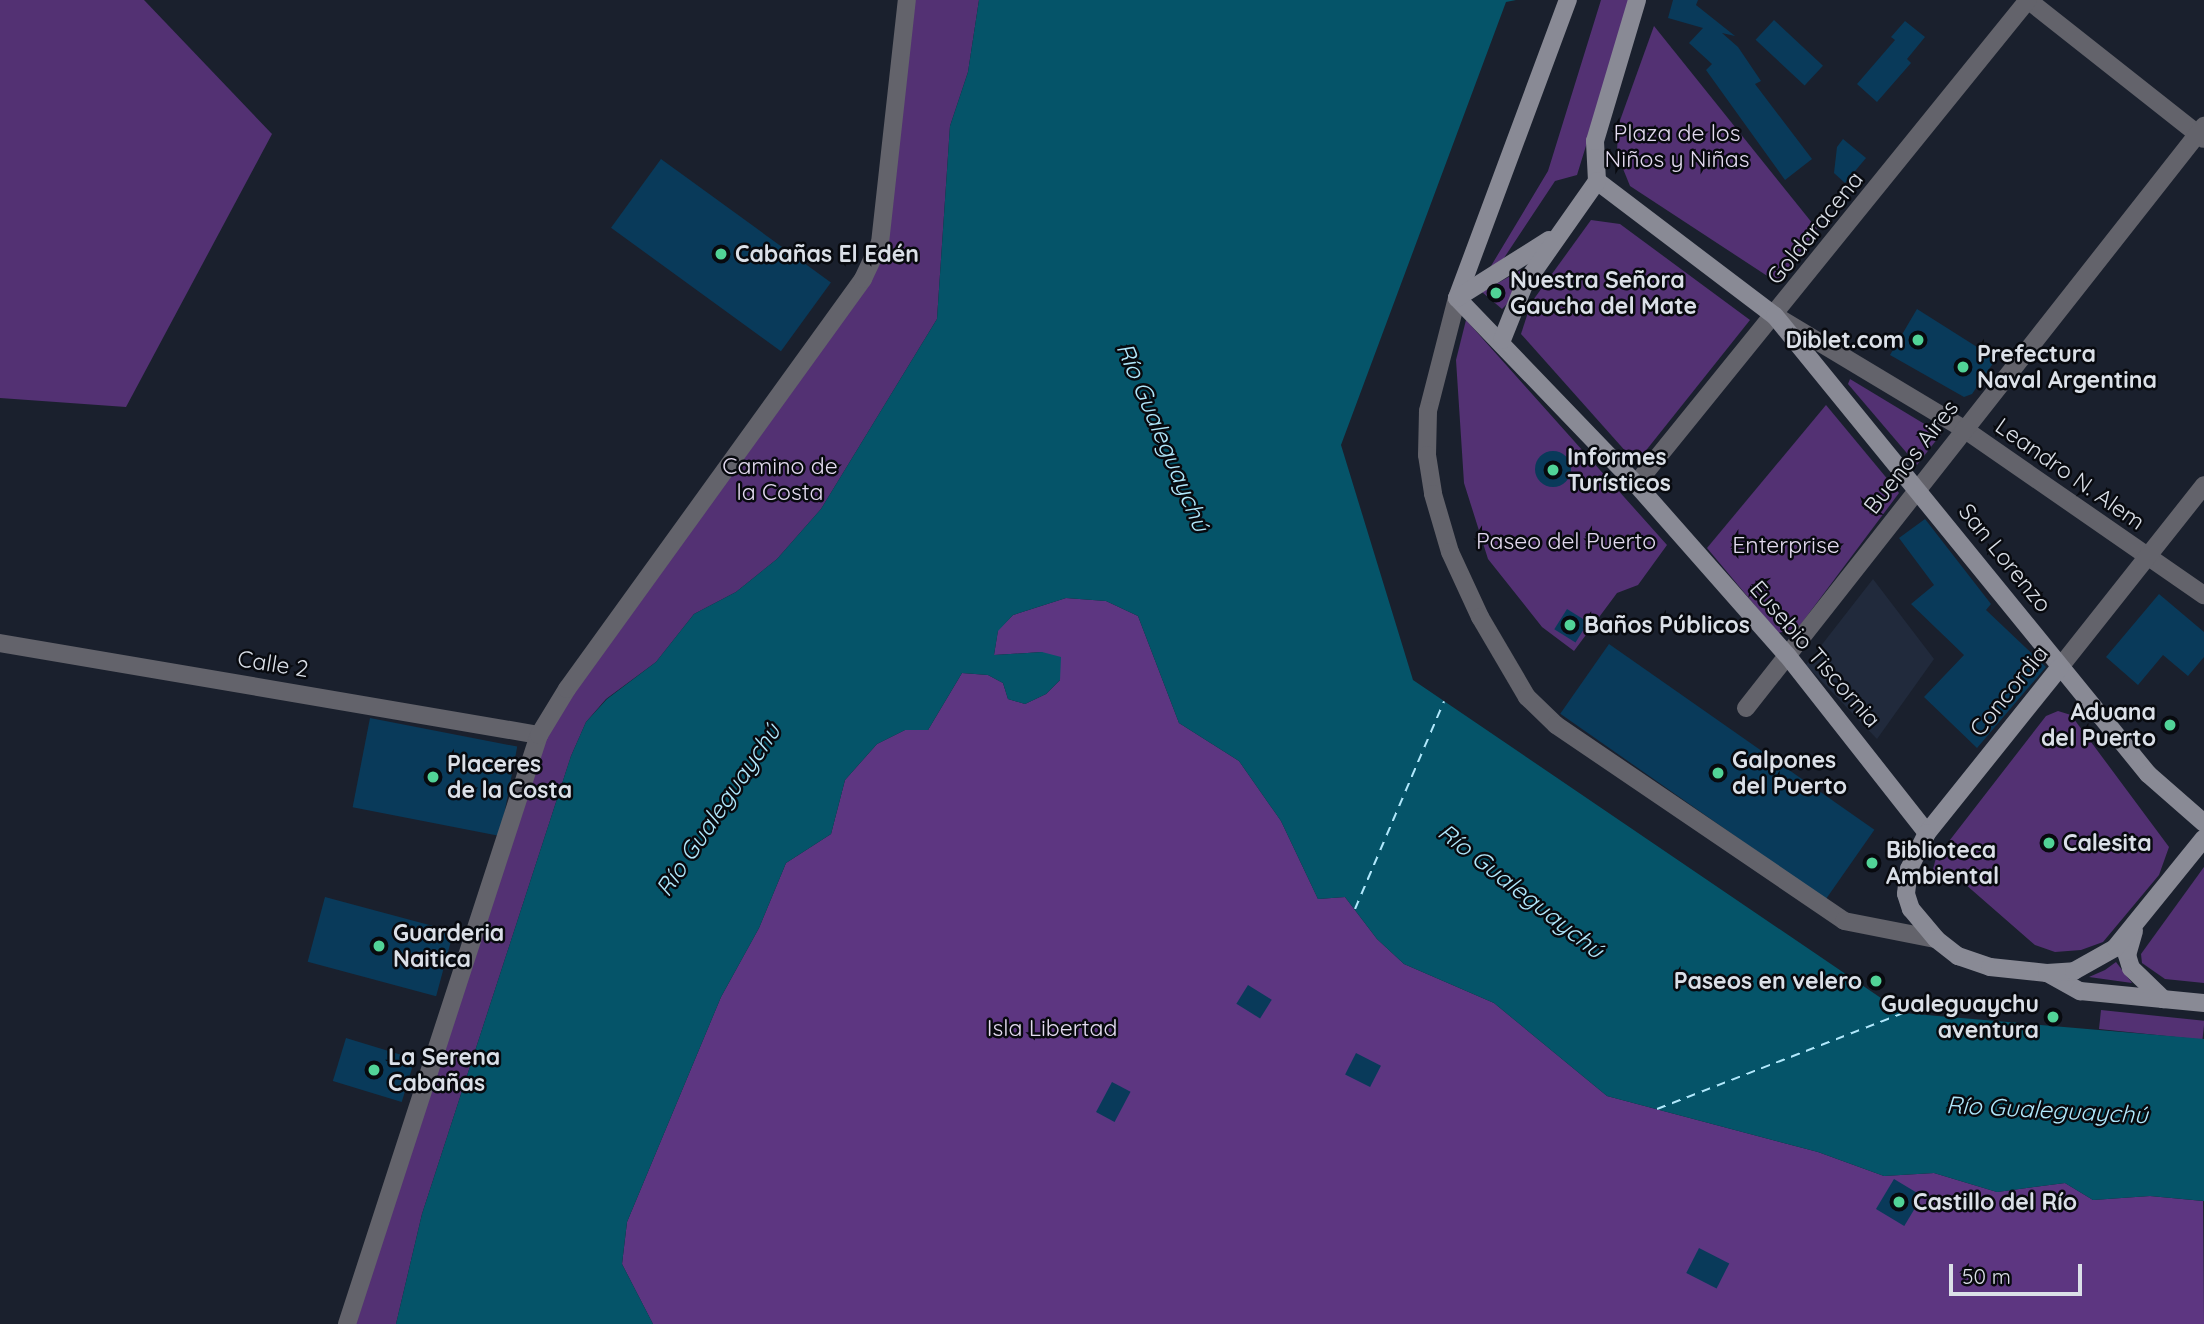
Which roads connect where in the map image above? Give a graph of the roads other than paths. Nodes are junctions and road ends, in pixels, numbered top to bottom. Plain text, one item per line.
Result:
1 (907, 0) edge
2 (1568, 0) edge
3 (1637, 0) edge
4 (2028, 0) edge
5 (2202, 133) edge
6 (1597, 181) junction
7 (1558, 234) junction
8 (1457, 298) junction
9 (1775, 316) junction
10 (1502, 340) junction
11 (1964, 429) junction
12 (1636, 484) junction
13 (2204, 485) edge
14 (1917, 488) junction
15 (2146, 558) junction
16 (2204, 595) edge
17 (0, 643) edge
18 (1787, 655) junction
19 (2060, 667) junction
20 (1746, 708) dead end
21 (539, 735) junction
22 (2204, 823) edge
23 (1927, 833) junction
24 (2204, 838) edge
25 (2134, 931) junction
26 (1936, 939) junction
27 (2047, 973) junction
28 (2163, 999) junction
29 (2204, 1003) edge
30 (346, 1324) edge

1 - 21 street
2 - 8 main road
3 - 6 main road
4 - 5 street
4 - 9 street, Goldaracena
5 - 11 street, Buenos Aires
6 - 7 main road
6 - 9 main road, Leandro N. Alem
7 - 8 main road
7 - 10 main road
8 - 10 main road, Eusebio Tiscornia
8 - 26 street
9 - 11 street, Leandro N. Alem
9 - 12 street, Goldaracena
9 - 14 main road, San Lorenzo
10 - 12 main road, Eusebio Tiscornia
11 - 14 street, Buenos Aires
11 - 15 street, Leandro N. Alem
12 - 18 main road, Eusebio Tiscornia
13 - 15 street, Concordia
14 - 18 street, Buenos Aires
14 - 19 main road, San Lorenzo
15 - 16 street, Leandro N. Alem
15 - 19 street, Concordia
17 - 21 street, Calle 2
18 - 20 street, Buenos Aires
18 - 23 main road, Eusebio Tiscornia
19 - 22 main road, San Lorenzo
19 - 23 main road, Concordia
21 - 30 street
23 - 26 main road, Concordia
24 - 25 main road
25 - 27 main road
25 - 28 main road
26 - 27 main road, Concordia
27 - 28 main road
28 - 29 main road

